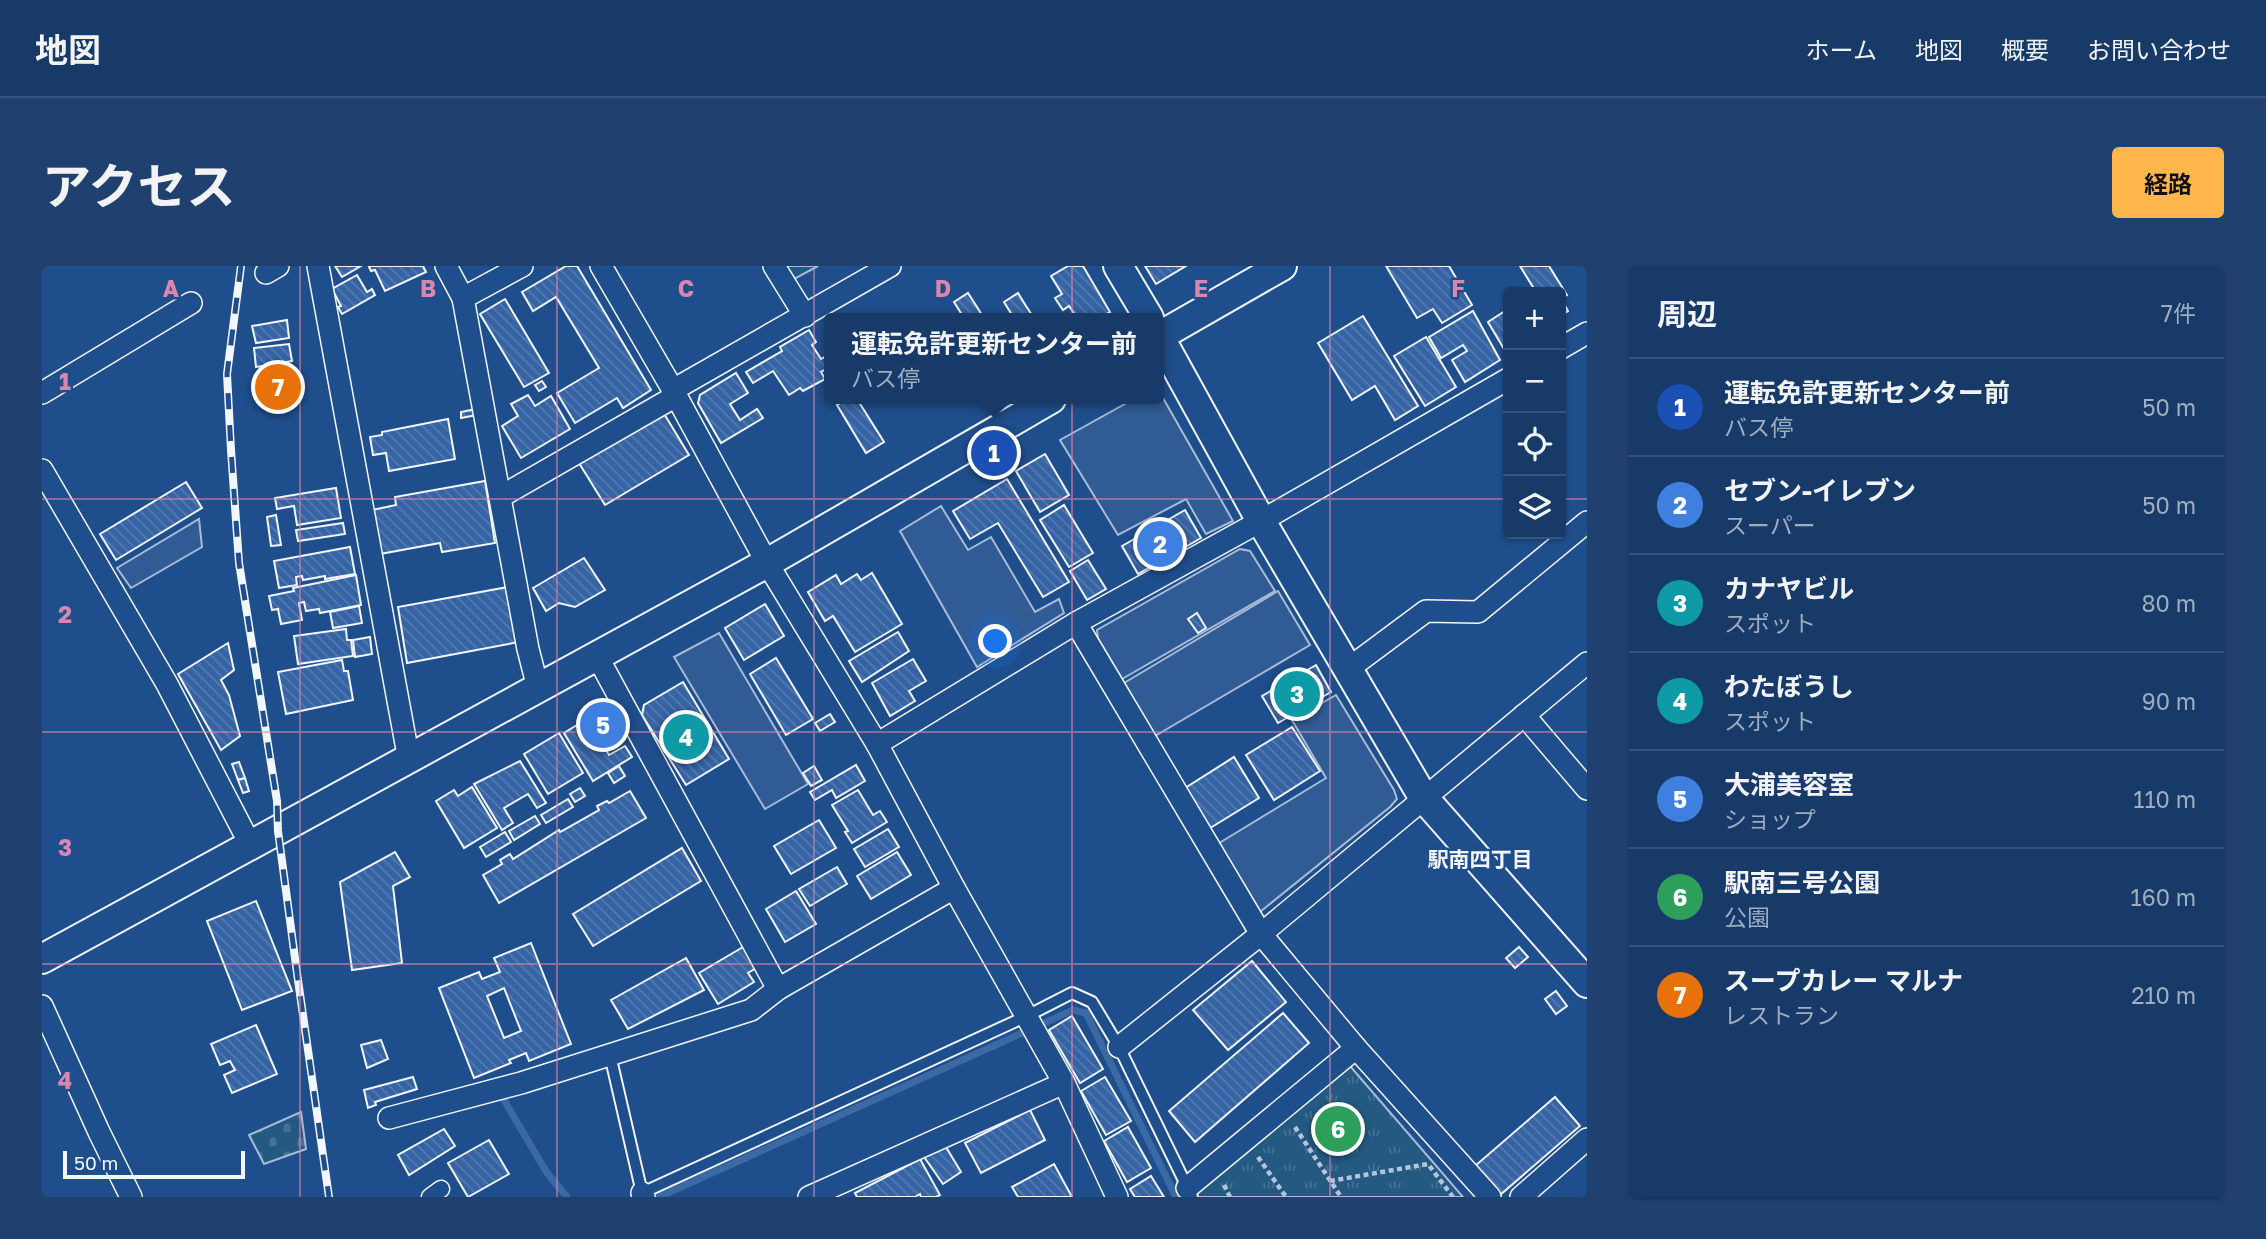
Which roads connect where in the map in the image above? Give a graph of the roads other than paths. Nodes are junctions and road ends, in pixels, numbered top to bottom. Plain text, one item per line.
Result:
1 (318, 266) edge
2 (446, 266) edge
3 (522, 266) edge
4 (601, 266) edge
5 (775, 266) edge
6 (890, 266) edge
7 (1118, 266) edge
8 (1282, 266) edge
9 (463, 298) junction
10 (191, 303) dead end
11 (1146, 313) edge
12 (805, 316) junction
13 (1164, 333) edge
14 (1587, 333) edge
15 (1164, 345) edge
16 (1566, 345) edge
17 (1503, 382) edge
18 (42, 393) edge
19 (674, 393) junction
20 (1042, 404) edge
21 (42, 470) edge
22 (500, 497) junction
23 (1261, 521) junction
24 (1587, 522) edge
25 (767, 563) junction
26 (1076, 623) junction
27 (597, 656) junction
28 (1587, 663) edge
29 (1348, 669) junction
30 (538, 688) junction
31 (1524, 715) junction
32 (877, 744) junction
33 (409, 760) junction
34 (1587, 789) edge
35 (1423, 797) junction
36 (251, 846) junction
37 (954, 888) junction
38 (1261, 934) junction
39 (42, 959) edge
40 (1587, 983) edge
41 (778, 989) junction
42 (42, 1006) edge
43 (1027, 1016) junction
44 (1119, 1047) junction
45 (1356, 1048) junction
46 (610, 1055) junction
47 (1064, 1083) junction
48 (388, 1118) dead end
49 (1587, 1139) edge
50 (832, 1192) edge
51 (1189, 1193) edge
52 (643, 1195) edge
53 (131, 1197) edge
54 (809, 1197) edge
55 (1117, 1197) edge
56 (1490, 1197) edge
57 (1521, 1197) edge

1 - 33 street
2 - 9 street
3 - 9 street
4 - 19 street
5 - 12 street
6 - 12 street
7 - 11 street
8 - 13 street
9 - 22 street
10 - 18 street
12 - 19 street
14 - 16 street
15 - 23 street
17 - 23 street
19 - 22 street
19 - 25 street
20 - 25 street
21 - 36 street
22 - 30 street
23 - 26 street
23 - 29 street
24 - 29 street
25 - 27 street
25 - 32 street
26 - 32 street
26 - 38 street
27 - 30 street
27 - 41 street
28 - 31 street
29 - 35 street
30 - 33 street
31 - 34 street
31 - 35 street
32 - 37 street
33 - 36 street
35 - 38 street
35 - 40 street
36 - 39 street
37 - 41 street
37 - 43 street
38 - 44 street
38 - 45 street
41 - 46 street
42 - 53 street
43 - 44 lane
43 - 47 street
43 - 52 lane
44 - 51 lane
45 - 51 street
45 - 56 street
46 - 48 street
46 - 52 lane
47 - 50 street
47 - 55 street
49 - 57 street
50 - 54 street

